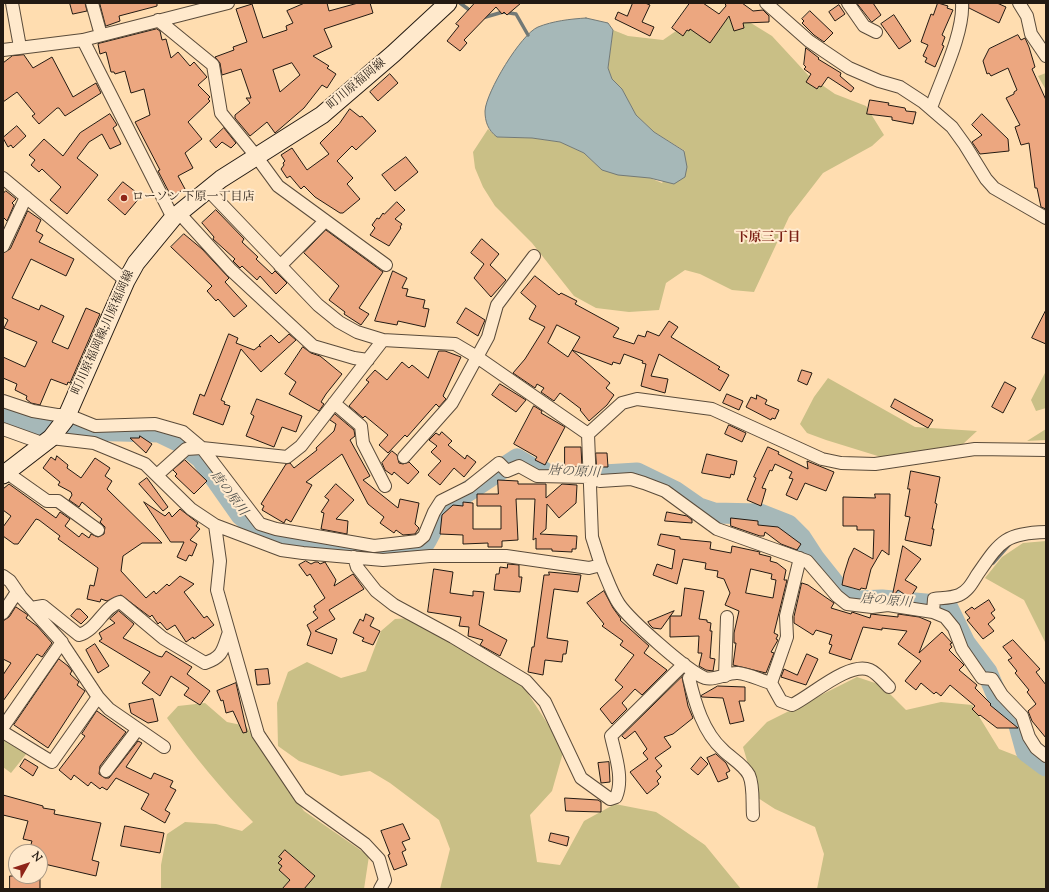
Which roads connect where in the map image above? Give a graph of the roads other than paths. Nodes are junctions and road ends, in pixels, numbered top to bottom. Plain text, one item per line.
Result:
1 (12, 3) edge
2 (92, 3) edge
3 (228, 3) edge
4 (448, 3) edge
5 (766, 3) edge
6 (848, 3) edge
7 (962, 3) edge
8 (1019, 3) edge
9 (158, 20) junction
10 (876, 32) dead end
11 (101, 35) junction
12 (83, 40) junction
13 (20, 47) junction
14 (3, 50) edge
15 (1046, 56) edge
16 (931, 108) junction
17 (256, 156) junction
18 (3, 178) edge
19 (208, 190) junction
20 (26, 197) junction
21 (176, 216) junction
22 (1046, 218) edge
23 (325, 221) junction
24 (3, 246) edge
25 (534, 256) dead end
26 (386, 265) dead end
27 (280, 266) junction
28 (126, 281) junction
29 (383, 340) junction
30 (477, 357) junction
31 (368, 360) junction
32 (3, 401) edge
33 (334, 403) junction
34 (66, 418) junction
35 (3, 429) edge
36 (588, 434) junction
37 (47, 441) junction
38 (202, 448) junction
39 (1046, 450) edge
40 (404, 457) dead end
41 (589, 472) junction
42 (5, 473) edge
43 (157, 475) junction
44 (385, 486) dead end
45 (215, 525) junction
46 (98, 530) dead end
47 (1046, 532) edge
48 (363, 544) junction
49 (357, 558) junction
50 (800, 558) junction
51 (601, 565) junction
52 (3, 576) edge
53 (17, 592) junction
54 (31, 608) junction
55 (933, 612) junction
56 (3, 613) edge
57 (727, 617) dead end
58 (229, 632) junction
59 (62, 642) junction
60 (684, 664) junction
61 (696, 673) junction
62 (725, 676) junction
63 (771, 683) junction
64 (889, 687) dead end
65 (98, 697) junction
66 (3, 727) edge
67 (137, 730) junction
68 (3, 732) edge
69 (164, 747) dead end
70 (1046, 756) edge
71 (106, 771) dead end
72 (753, 815) dead end
73 (380, 889) edge

1 - 13 street
2 - 11 street
3 - 9 street
4 - 17 main road, 町川原福岡線
5 - 16 street
6 - 10 street
7 - 16 street
8 - 15 street
9 - 11 street
9 - 17 street
11 - 12 street
12 - 13 street
12 - 21 street
13 - 14 street
16 - 22 street
17 - 19 main road, 町川原福岡線;川原福岡線
17 - 23 street
18 - 20 street
19 - 21 main road, 町川原福岡線;川原福岡線
19 - 27 street
20 - 24 street
20 - 28 street
21 - 28 main road, 町川原福岡線;川原福岡線
21 - 31 street
23 - 26 street
23 - 27 street
25 - 30 street
27 - 29 street
28 - 34 main road, 町川原福岡線;川原福岡線
29 - 30 street
29 - 31 street
30 - 36 street
30 - 40 street
31 - 33 street
32 - 34 street
33 - 38 street
33 - 44 street
34 - 37 main road, 町川原福岡線;川原福岡線
34 - 38 street
35 - 37 street
36 - 39 street
36 - 41 street
37 - 42 main road
37 - 43 street
38 - 43 street
38 - 48 street
41 - 48 street
41 - 50 street
41 - 51 street
42 - 46 street
43 - 45 street
45 - 49 street
45 - 58 street
47 - 55 street
48 - 49 street
49 - 51 street
49 - 60 street
50 - 55 street
50 - 63 street
51 - 60 street
52 - 53 street
53 - 54 street
53 - 56 street
54 - 58 street
54 - 59 street
55 - 70 street
57 - 62 street
58 - 73 street
59 - 65 street
59 - 66 street
60 - 61 street
61 - 62 street
61 - 72 street
62 - 63 street
63 - 64 street
65 - 67 street
65 - 68 street
67 - 69 street
67 - 71 street

